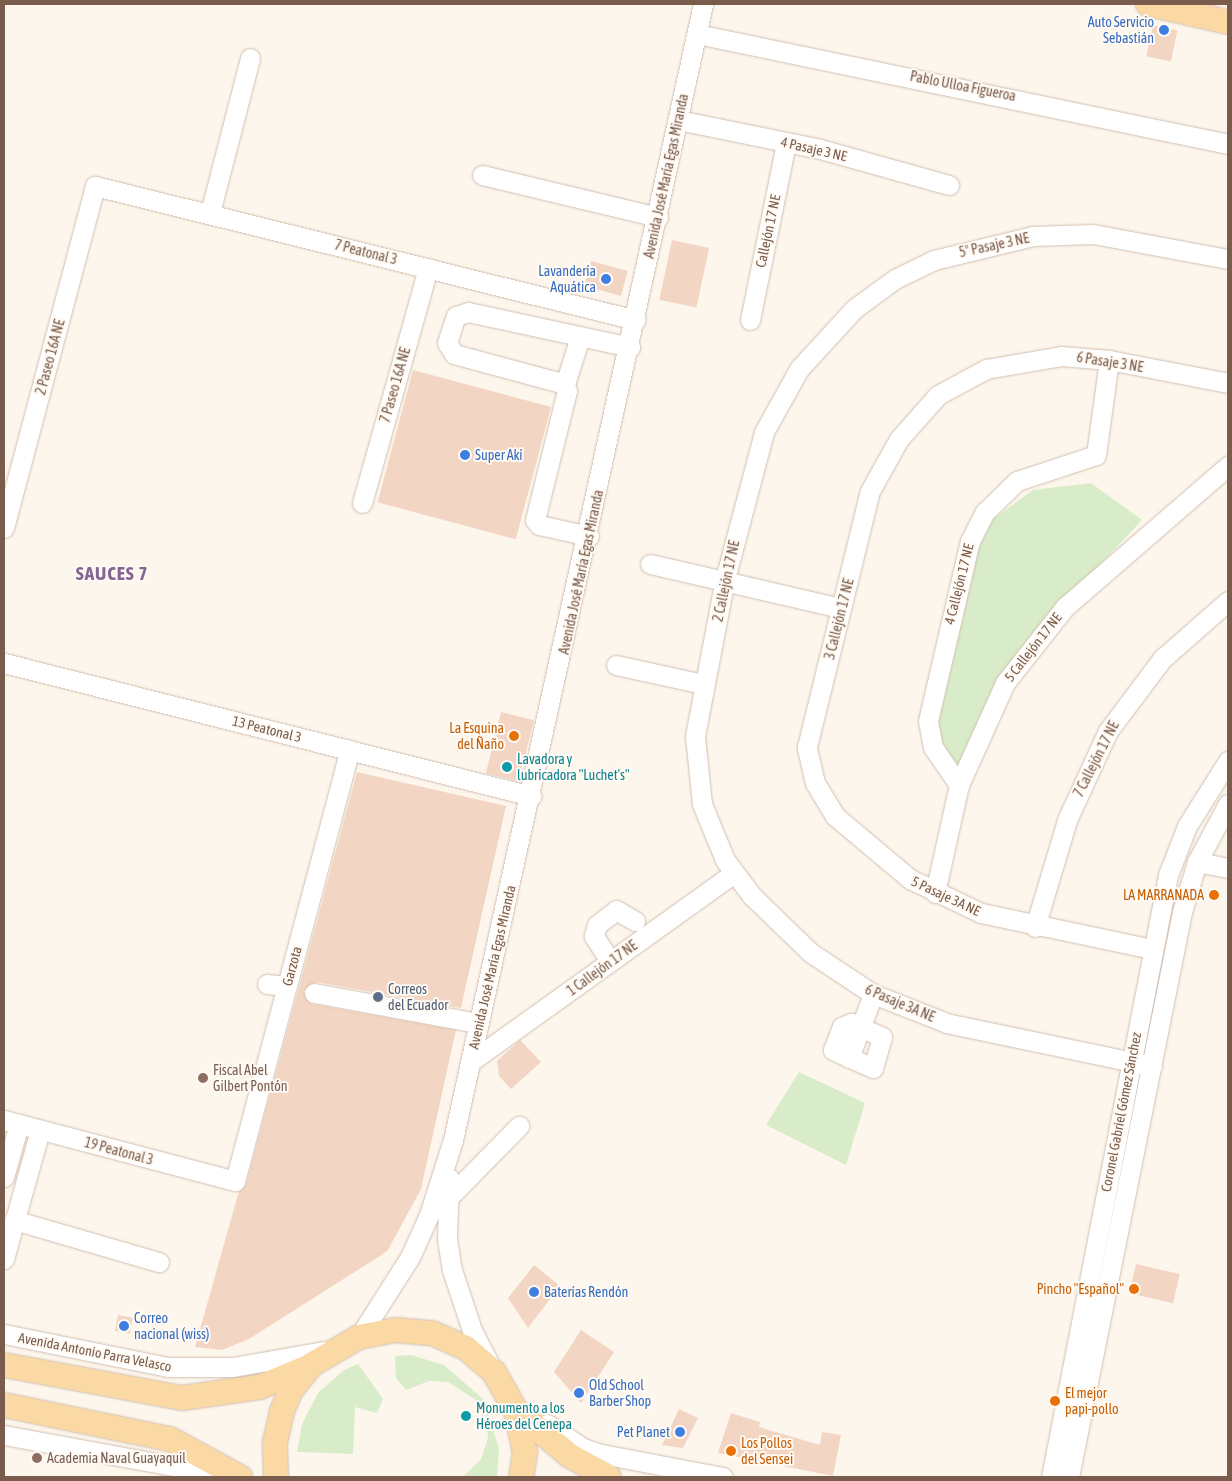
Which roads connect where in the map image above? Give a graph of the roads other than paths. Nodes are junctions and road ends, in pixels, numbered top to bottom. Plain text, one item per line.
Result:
1 (703, 4) edge
2 (1148, 4) edge
3 (1228, 22) edge
4 (697, 34) junction
5 (250, 58) dead end
6 (678, 120) junction
7 (786, 142) junction
8 (1228, 144) edge
9 (482, 175) dead end
10 (949, 185) dead end
11 (95, 186) joint
12 (210, 213) junction
13 (658, 217) junction
14 (1228, 259) edge
15 (428, 268) junction
16 (636, 320) junction
17 (750, 320) dead end
18 (580, 337) junction
19 (630, 347) junction
20 (1109, 360) junction
21 (799, 369) joint
22 (1228, 383) edge
23 (565, 384) junction
24 (1228, 466) edge
25 (870, 491) joint
26 (362, 503) dead end
27 (4, 528) edge
28 (589, 536) junction
29 (650, 564) dead end
30 (725, 579) junction
31 (1228, 601) edge
32 (841, 608) junction
33 (4, 663) edge
34 (616, 665) dead end
35 (703, 684) junction
36 (807, 747) joint
37 (350, 750) junction
38 (1228, 761) edge
39 (959, 785) junction
40 (531, 796) junction
41 (702, 804) joint
42 (1228, 804) edge
43 (1196, 862) junction
44 (1228, 868) edge
45 (733, 874) junction
46 (935, 893) junction
47 (635, 920) dead end
48 (1035, 927) junction
49 (1152, 949) junction
50 (610, 961) junction
51 (267, 984) dead end
52 (287, 986) junction
53 (314, 993) dead end
54 (873, 994) junction
55 (478, 1023) junction
56 (863, 1025) junction
57 (470, 1062) junction
58 (1131, 1062) junction
59 (1152, 1066) junction
60 (11, 1122) edge
61 (519, 1126) dead end
62 (40, 1130) junction
63 (453, 1140) junction
64 (4, 1177) edge
65 (235, 1181) joint
66 (447, 1199) junction
67 (14, 1220) junction
68 (4, 1259) edge
69 (159, 1262) dead end
70 (4, 1334) edge
71 (359, 1337) junction
72 (335, 1349) junction
73 (4, 1365) edge
74 (311, 1365) junction
75 (494, 1372) junction
76 (513, 1403) junction
77 (4, 1405) edge
78 (4, 1435) edge
79 (228, 1477) edge
80 (240, 1477) edge
81 (276, 1477) edge
82 (521, 1477) edge
83 (609, 1477) edge
84 (722, 1477) edge
85 (1051, 1477) edge
86 (1069, 1477) edge

1 - 4 street, Avenida José María Egas Miranda
2 - 3 main road
4 - 6 street, Avenida José María Egas Miranda
4 - 8 street, Pablo Ulloa Figueroa
5 - 12 street
6 - 7 street, 4 Pasaje 3 NE
6 - 13 street, Avenida José María Egas Miranda
7 - 10 street, 4 Pasaje 3 NE
7 - 17 street, Callejón 17 NE
9 - 13 street
11 - 12 street, 7 Peatonal 3
11 - 27 street, 2 Paseo 16A NE
12 - 15 street, 7 Peatonal 3
13 - 16 street, Avenida José María Egas Miranda
14 - 21 street, 5° Pasaje 3 NE
15 - 16 street, 7 Peatonal 3
15 - 26 street, 7 Paseo 16A NE
16 - 19 street, Avenida José María Egas Miranda
18 - 19 street
18 - 23 street
18 - 23 street
19 - 28 street, Avenida José María Egas Miranda
20 - 22 street, 6 Pasaje 3 NE
20 - 25 street, 6 Pasaje 3 NE
20 - 39 street, 4 Callejón 17 NE
21 - 30 street, 2 Callejón 17 NE
23 - 28 street
24 - 39 street, 5 Callejón 17 NE
25 - 32 street, 3 Callejón 17 NE
28 - 40 street, Avenida José María Egas Miranda
29 - 30 street
30 - 32 street
30 - 35 street, 2 Callejón 17 NE
31 - 48 street, 7 Callejón 17 NE
32 - 36 street, 3 Callejón 17 NE
33 - 37 street, 13 Peatonal 3
34 - 35 street
35 - 41 street, 2 Callejón 17 NE
36 - 46 street, 5 Pasaje 3A NE
37 - 40 street, 13 Peatonal 3
37 - 52 street, Garzota
38 - 49 street, Coronel Gabriel Gómez Sánchez
39 - 46 street, 5 Callejón 17 NE
40 - 55 street, Avenida José María Egas Miranda
41 - 45 street, 6 Pasaje 3A NE
42 - 43 street, Coronel Gabriel Gómez Sánchez
43 - 44 street
43 - 59 street, Coronel Gabriel Gómez Sánchez
45 - 50 street, 1 Callejón 17 NE
45 - 54 street, 6 Pasaje 3A NE
46 - 48 street, 5 Pasaje 3A NE
47 - 50 street
48 - 49 street, 5 Pasaje 3A NE
49 - 58 street, Coronel Gabriel Gómez Sánchez
50 - 57 street, 1 Callejón 17 NE
51 - 52 street
52 - 65 street, Garzota
53 - 55 street
54 - 56 street
54 - 58 street, 6 Pasaje 3A NE
55 - 57 street, Avenida José María Egas Miranda
56 - 56 street
57 - 63 street, Avenida José María Egas Miranda
58 - 59 street, 6 Pasaje 3A NE
58 - 85 street, Coronel Gabriel Gómez Sánchez
59 - 86 street, Coronel Gabriel Gómez Sánchez
60 - 62 street, 19 Peatonal 3
60 - 64 street
61 - 66 street
62 - 65 street, 19 Peatonal 3
62 - 67 street
63 - 66 street, Avenida José María Egas Miranda
63 - 71 street, Avenida José María Egas Miranda
66 - 75 street, Avenida José María Egas Miranda
67 - 68 street
67 - 69 street
70 - 72 street, Avenida Antonio Parra Velasco
71 - 72 main road
71 - 75 main road
72 - 74 main road
73 - 74 main road
74 - 81 main road
75 - 76 main road
76 - 82 main road
76 - 83 main road
76 - 84 street
77 - 80 main road
78 - 79 street

